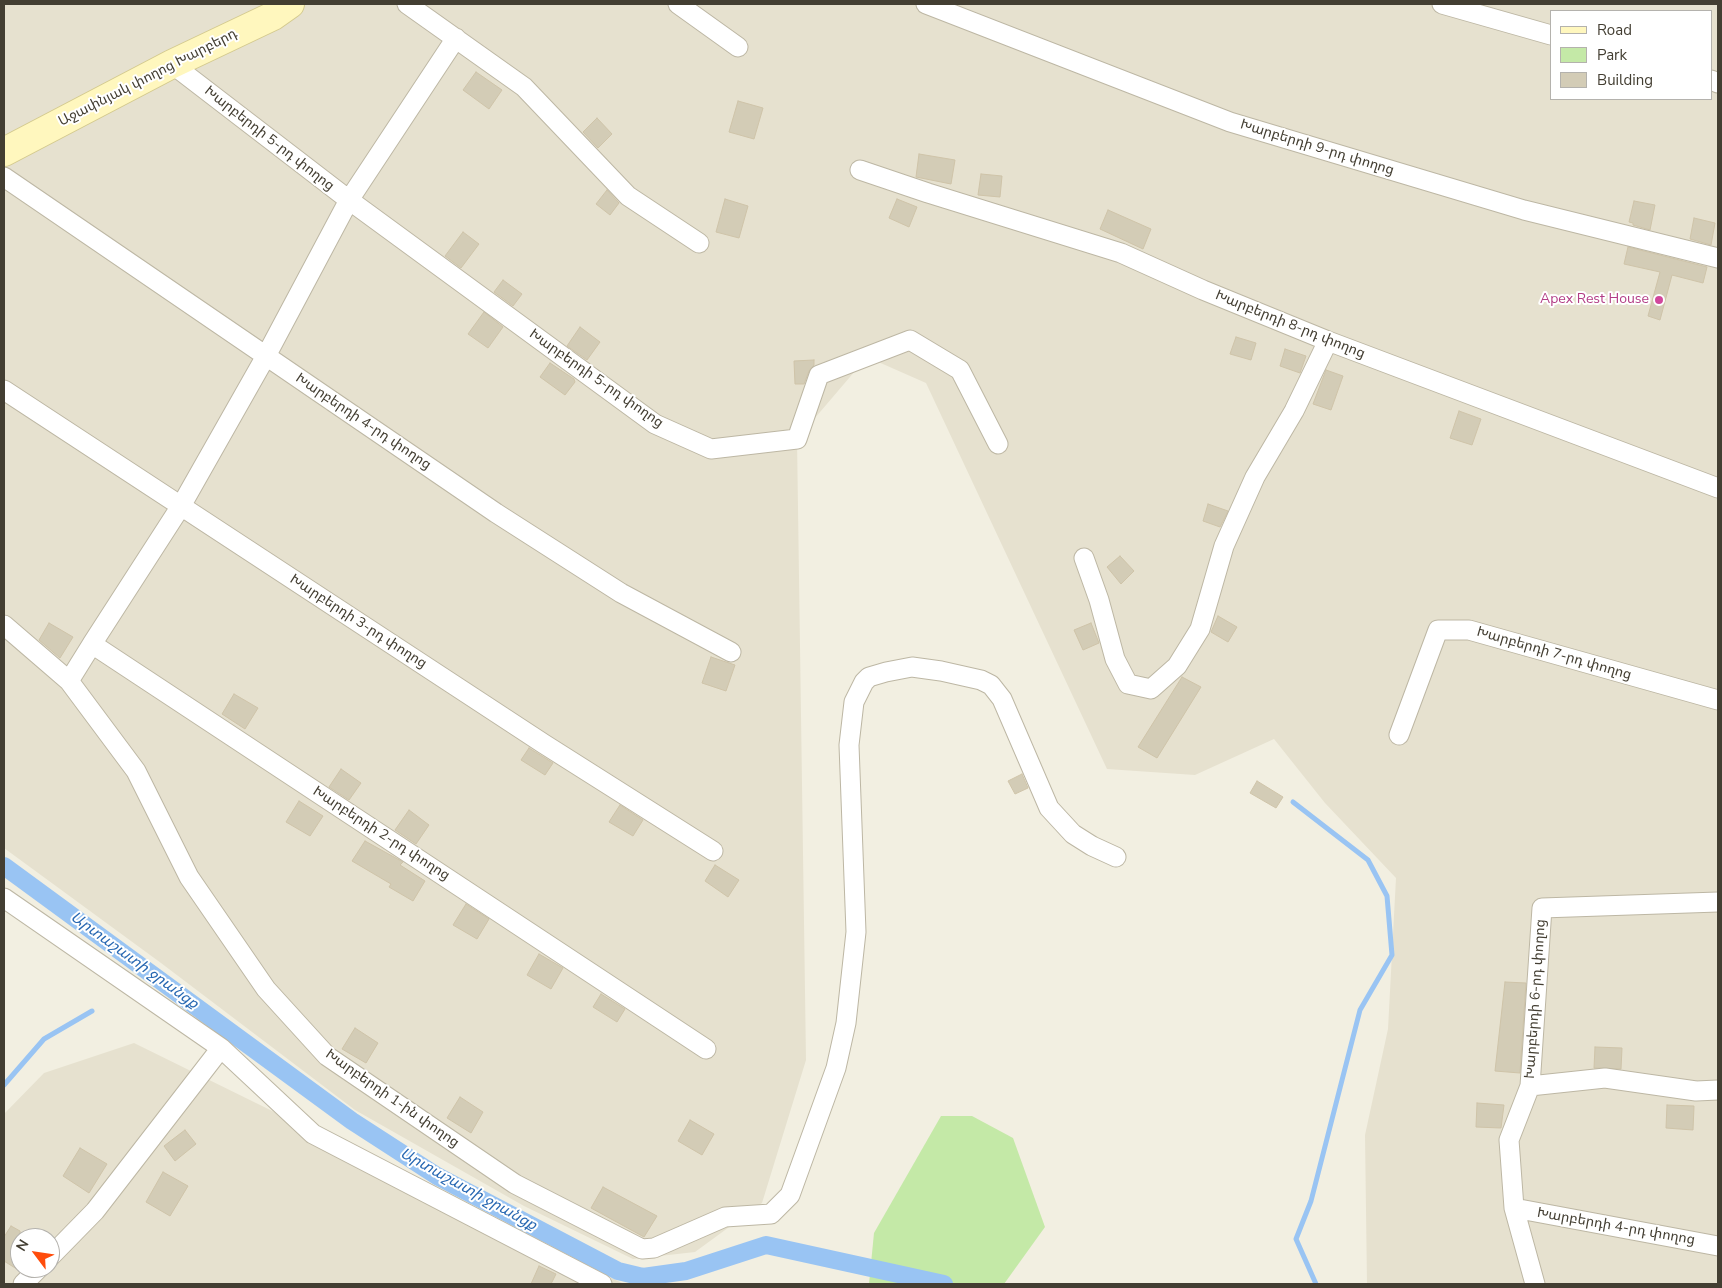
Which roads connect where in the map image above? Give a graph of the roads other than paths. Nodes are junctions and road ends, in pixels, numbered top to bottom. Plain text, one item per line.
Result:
1 (290, 4) edge
2 (407, 4) edge
3 (678, 4) edge
4 (926, 4) edge
5 (1442, 4) edge
6 (1550, 35) edge
7 (456, 38) junction
8 (738, 47) dead end
9 (172, 64) junction
10 (4, 152) edge
11 (860, 170) dead end
12 (4, 177) edge
13 (349, 200) junction
14 (699, 243) dead end
15 (1718, 258) edge
16 (1328, 341) junction
17 (266, 356) junction
18 (4, 390) edge
19 (998, 444) dead end
20 (1718, 488) edge
21 (181, 506) junction
22 (1084, 558) dead end
23 (4, 625) edge
24 (92, 644) junction
25 (731, 652) dead end
26 (69, 681) junction
27 (1718, 700) edge
28 (1399, 734) dead end
29 (713, 851) dead end
30 (1116, 857) dead end
31 (4, 898) edge
32 (1718, 902) edge
33 (221, 1048) junction
34 (706, 1049) dead end
35 (1530, 1086) junction
36 (1718, 1090) edge
37 (1514, 1208) junction
38 (1718, 1246) edge
39 (60, 1247) edge
40 (602, 1284) edge
41 (1536, 1284) edge

1 - 9 street, Աջափնյակ փողոց Խարբերդ
2 - 7 street
3 - 8 street
4 - 15 street, Խարբերդի 9-րդ փողոց
5 - 6 street
7 - 13 street
7 - 14 street
9 - 10 street, Աջափնյակ փողոց Խարբերդ
9 - 13 street, Խարբերդի 5-րդ փողոց
11 - 16 street, Խարբերդի 8-րդ փողոց
12 - 17 street, Խարբերդի 4-րդ փողոց
13 - 17 street
13 - 19 street, Խարբերդի 5-րդ փողոց
16 - 20 street, Խարբերդի 8-րդ փողոց
16 - 22 street
17 - 21 street
17 - 25 street, Խարբերդի 4-րդ փողոց
18 - 21 street, Խարբերդի 3-րդ փողոց
21 - 24 street
21 - 29 street, Խարբերդի 3-րդ փողոց
23 - 26 street, Խարբերդի 1-ին փողոց
24 - 26 street
24 - 34 street, Խարբերդի 2-րդ փողոց
26 - 30 street, Խարբերդի 1-ին փողոց
27 - 28 street, Խարբերդի 7-րդ փողոց
31 - 33 street
32 - 35 street, Խարբերդի 6-րդ փողոց
33 - 39 street
33 - 40 street
35 - 36 street
35 - 37 street
37 - 38 street, Խարբերդի 4-րդ փողոց
37 - 41 street

